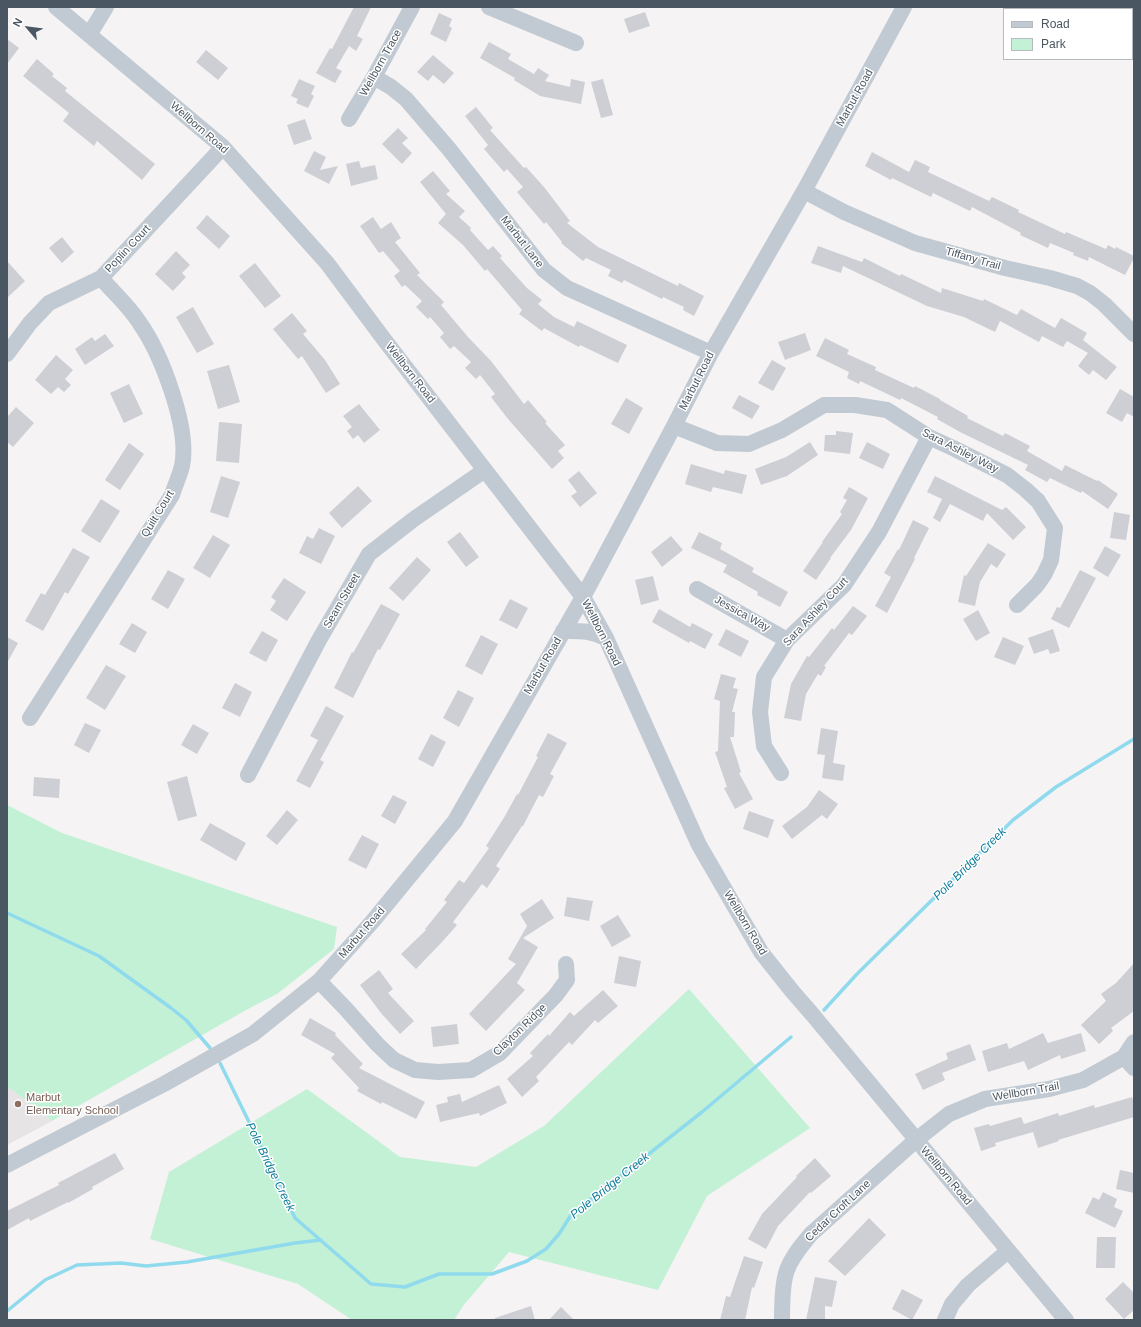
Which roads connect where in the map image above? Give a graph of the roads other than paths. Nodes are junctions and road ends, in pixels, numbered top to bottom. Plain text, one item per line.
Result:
1 (56, 7) edge
2 (106, 7) edge
3 (412, 7) edge
4 (489, 7) edge
5 (904, 7) edge
6 (89, 35) junction
7 (576, 43) dead end
8 (374, 77) junction
9 (349, 119) dead end
10 (223, 147) junction
11 (804, 191) junction
12 (101, 278) junction
13 (1134, 334) edge
14 (711, 353) junction
15 (7, 354) edge
16 (674, 426) junction
17 (928, 437) junction
18 (485, 470) junction
19 (697, 589) dead end
20 (583, 597) junction
21 (1017, 605) dead end
22 (563, 631) junction
23 (606, 638) junction
24 (787, 640) junction
25 (30, 718) dead end
26 (781, 773) dead end
27 (248, 775) dead end
28 (566, 964) dead end
29 (319, 981) junction
30 (1134, 1042) edge
31 (1129, 1063) edge
32 (916, 1140) junction
33 (7, 1165) edge
34 (1008, 1251) junction
35 (782, 1320) edge
36 (945, 1320) edge
37 (1066, 1320) edge

1 - 6 street, Wellborn Road
2 - 6 street
3 - 8 street, Wellborn Trace
4 - 7 street
5 - 11 street, Marbut Road
6 - 10 street, Wellborn Road
8 - 9 street, Wellborn Trace
8 - 14 street, Marbut Lane
10 - 12 street, Poplin Court
10 - 18 street, Wellborn Road
11 - 13 street, Tiffany Trail
11 - 14 street, Marbut Road
12 - 15 street, Poplin Court
12 - 25 street, Quilt Court
14 - 16 street, Marbut Road
16 - 17 street, Sara Ashley Way
16 - 20 street, Marbut Road
17 - 21 street, Sara Ashley Way
17 - 24 street, Sara Ashley Court
18 - 20 street, Wellborn Road
18 - 27 street, Seam Street
19 - 24 street, Jessica Way
20 - 22 street, Marbut Road
20 - 23 street, Wellborn Road
22 - 23 street
22 - 29 street, Marbut Road
23 - 32 street, Wellborn Road
24 - 26 street, Sara Ashley Court
28 - 29 street, Clayton Ridge
29 - 33 street, Marbut Road
30 - 31 street, Wellborn Trail
31 - 32 street, Wellborn Trail
32 - 34 street, Wellborn Road
32 - 35 street, Cedar Croft Lane
34 - 36 street
34 - 37 street, Wellborn Road

